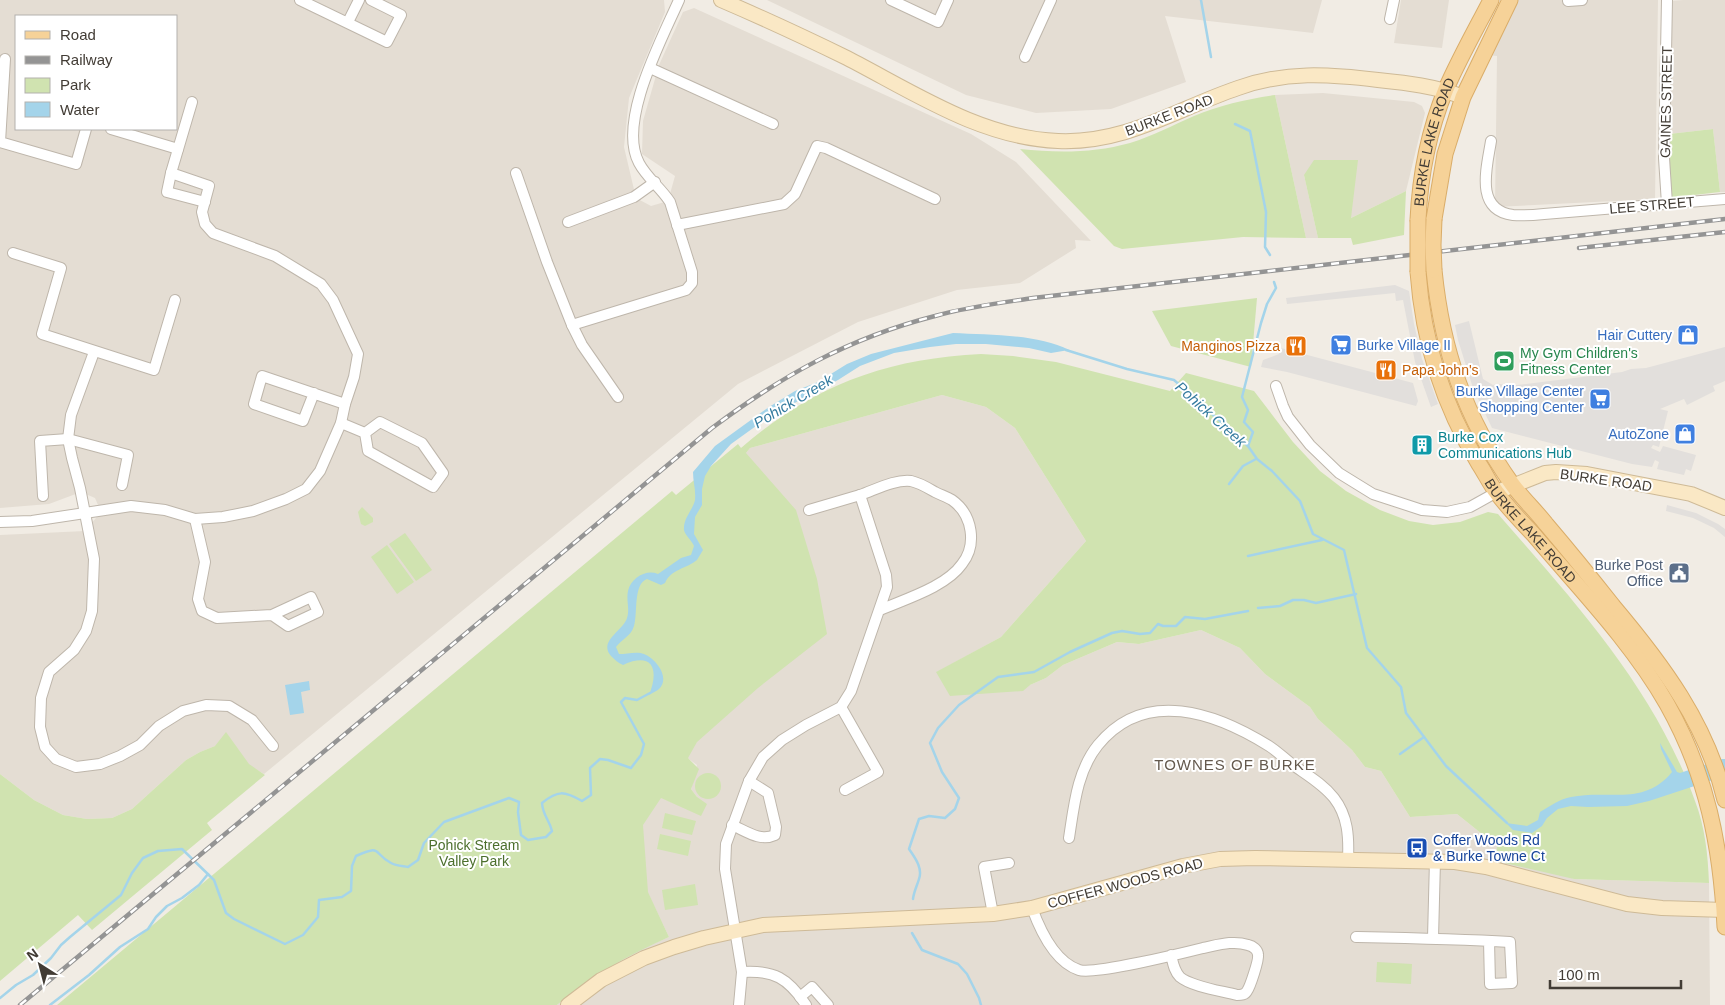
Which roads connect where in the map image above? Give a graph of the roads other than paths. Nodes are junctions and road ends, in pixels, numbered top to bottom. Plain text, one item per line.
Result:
1 (359, 0) edge
2 (371, 0) edge
3 (679, 0) edge
4 (721, 0) edge
5 (891, 0) edge
6 (948, 0) edge
7 (1051, 0) edge
8 (1394, 0) edge
9 (1491, 0) edge
10 (1510, 0) edge
11 (1582, 0) edge
12 (1667, 0) edge
13 (305, 1) edge
14 (1568, 1) edge
15 (1390, 18) dead end
16 (348, 22) junction
17 (1025, 57) dead end
18 (3, 59) edge
19 (650, 68) junction
20 (1446, 90) junction
21 (1463, 96) junction
22 (192, 102) dead end
23 (773, 124) dead end
24 (86, 130) edge
25 (114, 130) edge
26 (1491, 141) dead end
27 (178, 149) junction
28 (171, 173) junction
29 (516, 173) dead end
30 (655, 182) junction
31 (935, 199) dead end
32 (1725, 199) edge
33 (205, 202) junction
34 (1666, 204) junction
35 (568, 222) dead end
36 (677, 225) junction
37 (13, 252) dead end
38 (175, 300) dead end
39 (572, 325) junction
40 (94, 352) junction
41 (1276, 386) dead end
42 (314, 394) junction
43 (618, 397) dead end
44 (345, 404) junction
45 (341, 423) junction
46 (365, 433) junction
47 (68, 439) junction
48 (122, 485) dead end
49 (1512, 485) junction
50 (1497, 492) junction
51 (860, 495) junction
52 (43, 496) dead end
53 (1724, 507) edge
54 (809, 510) dead end
55 (86, 512) junction
56 (196, 519) junction
57 (0, 522) edge
58 (880, 610) junction
59 (272, 614) dead end
60 (841, 707) junction
61 (273, 746) dead end
62 (749, 781) junction
63 (845, 790) dead end
64 (1723, 793) edge
65 (732, 825) junction
66 (1069, 838) dead end
67 (1348, 859) junction
68 (1435, 860) junction
69 (1009, 863) dead end
70 (1032, 908) junction
71 (1725, 910) edge
72 (993, 914) junction
73 (1725, 928) edge
74 (734, 931) junction
75 (1356, 937) dead end
76 (1433, 938) junction
77 (1489, 941) junction
78 (1171, 955) junction
79 (742, 972) junction
80 (803, 1001) edge
81 (568, 1005) edge
82 (740, 1005) edge
83 (828, 1005) edge

1 - 16 street
2 - 16 street
3 - 19 street
4 - 20 street, BURKE ROAD
5 - 6 street
7 - 17 street
8 - 15 street
9 - 20 main road, BURKE LAKE ROAD
10 - 21 main road, BURKE LAKE ROAD
11 - 14 street
12 - 34 street, GAINES STREET
13 - 16 street
18 - 24 street
19 - 23 street
19 - 30 street
20 - 21 street, BURKE ROAD
20 - 50 main road, BURKE LAKE ROAD, bridge
21 - 49 main road, BURKE LAKE ROAD, bridge
22 - 27 street
25 - 27 street
26 - 34 street, LEE STREET
27 - 28 street
28 - 33 street
28 - 33 street
29 - 39 street
30 - 35 street
30 - 36 street
31 - 36 street
32 - 34 street, LEE STREET
33 - 44 street
36 - 39 street
37 - 40 street
38 - 40 street
39 - 43 street
40 - 47 street
41 - 50 street, BURKE ROAD
42 - 42 street
42 - 44 street
44 - 45 street
45 - 46 street
45 - 56 street
46 - 46 street
47 - 48 street
47 - 52 street
47 - 55 street
49 - 50 street, BURKE ROAD
49 - 53 street, BURKE ROAD
49 - 64 main road, BURKE LAKE ROAD
50 - 71 main road, BURKE LAKE ROAD
51 - 54 street
51 - 58 street
51 - 58 street
55 - 56 street
55 - 57 street
55 - 61 street
56 - 59 street
58 - 60 street
60 - 62 street
60 - 63 street
62 - 65 street
62 - 65 street
65 - 74 street
66 - 67 street
67 - 68 street, COFFER WOODS ROAD
67 - 70 street, COFFER WOODS ROAD
68 - 71 street, COFFER WOODS ROAD
68 - 76 street
69 - 72 street
70 - 72 street, COFFER WOODS ROAD
70 - 78 street
71 - 73 main road, BURKE LAKE ROAD
72 - 74 street, COFFER WOODS ROAD
74 - 79 street
74 - 81 street, COFFER WOODS ROAD
75 - 76 street
76 - 77 street
77 - 77 street
78 - 78 street
79 - 80 street
79 - 82 street
80 - 83 street

